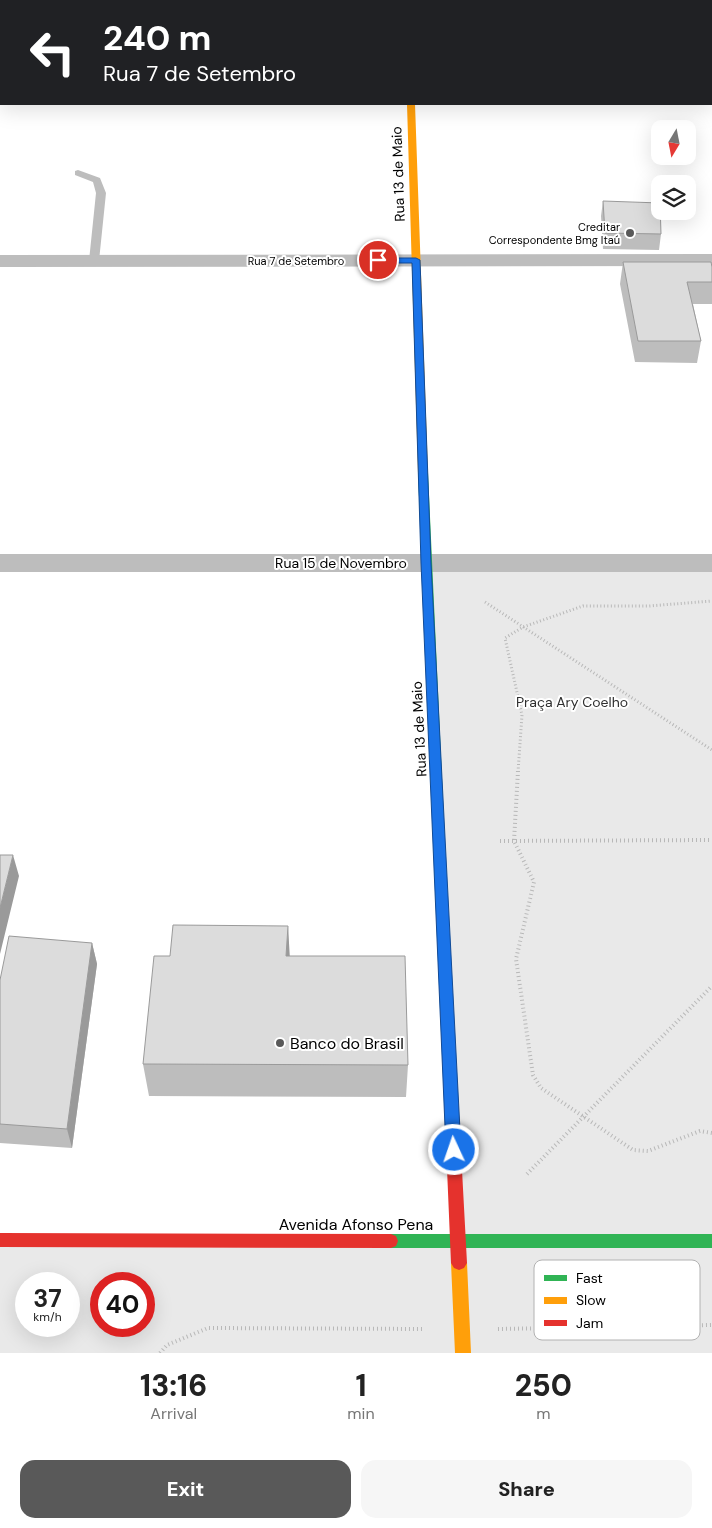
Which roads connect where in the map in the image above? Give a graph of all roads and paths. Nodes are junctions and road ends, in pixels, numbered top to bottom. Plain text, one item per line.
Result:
1 (411, 105) edge
2 (78, 173) dead end
3 (416, 260) junction
4 (712, 260) edge
5 (0, 261) edge
6 (94, 261) junction
7 (712, 562) edge
8 (0, 563) edge
9 (426, 563) junction
10 (712, 601) edge
11 (485, 602) dead end
12 (523, 627) junction
13 (712, 750) edge
14 (712, 840) edge
15 (500, 841) dead end
16 (514, 841) junction
17 (712, 986) edge
18 (583, 1118) junction
19 (712, 1132) edge
20 (527, 1174) dead end
21 (0, 1240) edge
22 (458, 1240) junction
23 (712, 1241) edge
24 (463, 1353) edge

1 - 3 street, Rua 13 de Maio
2 - 6 lane
3 - 4 street, Rua 7 de Setembro
3 - 6 street, Rua 7 de Setembro
3 - 9 street, Rua 13 de Maio
5 - 6 street, Rua 7 de Setembro
7 - 9 street, Rua 15 de Novembro
8 - 9 street, Rua 15 de Novembro
9 - 22 street, Rua 13 de Maio
10 - 12 path
11 - 12 path
12 - 13 path
12 - 16 path
14 - 16 path
15 - 16 path
16 - 18 path
17 - 18 path
18 - 19 path
18 - 20 path
21 - 22 street, Avenida Afonso Pena
22 - 23 street, Avenida Afonso Pena
22 - 24 street, Rua 13 de Maio

